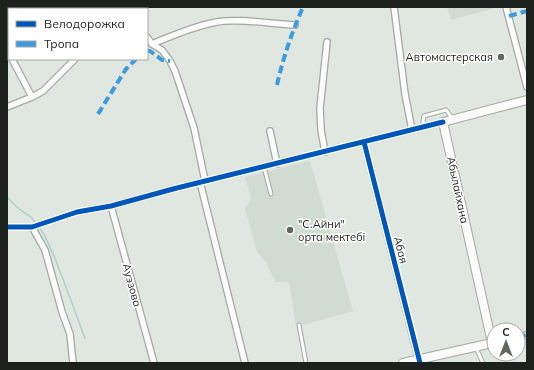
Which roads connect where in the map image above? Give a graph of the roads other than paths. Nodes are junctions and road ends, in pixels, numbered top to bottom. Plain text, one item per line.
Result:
1 (394, 7) edge
2 (506, 7) edge
3 (295, 25) dead end
4 (148, 38) edge
5 (327, 42) dead end
6 (152, 44) junction
7 (13, 60) edge
8 (74, 60) edge
9 (527, 87) edge
10 (32, 97) junction
11 (527, 100) edge
12 (7, 106) edge
13 (454, 119) junction
14 (443, 122) junction
15 (422, 128) junction
16 (412, 130) junction
17 (270, 131) dead end
18 (364, 142) junction
19 (325, 152) junction
20 (277, 164) junction
21 (264, 166) junction
22 (203, 182) junction
23 (271, 194) dead end
24 (111, 206) junction
25 (7, 227) edge
26 (32, 227) junction
27 (488, 322) edge
28 (300, 325) dead end
29 (486, 344) edge
30 (476, 346) junction
31 (419, 361) edge
32 (73, 363) edge
33 (154, 363) edge
34 (244, 363) edge
35 (306, 363) edge
36 (403, 363) edge
37 (483, 363) edge

1 - 16 street
2 - 9 street
3 - 6 street
4 - 6 street
5 - 19 street
6 - 22 street
7 - 10 street
8 - 10 street
10 - 12 street
11 - 13 main road
13 - 14 main road
13 - 15 lane
14 - 15 street
14 - 27 main road, Абылайхана
15 - 16 street
16 - 18 street
17 - 20 street
18 - 19 street
18 - 31 street, Абая
19 - 20 street
20 - 21 street
21 - 22 street
21 - 23 lane
22 - 24 street
22 - 34 street
24 - 26 street
24 - 33 street, Ауэзова
25 - 26 street
26 - 32 street
28 - 35 lane
29 - 30 main road
30 - 31 main road
30 - 37 lane
31 - 36 main road

